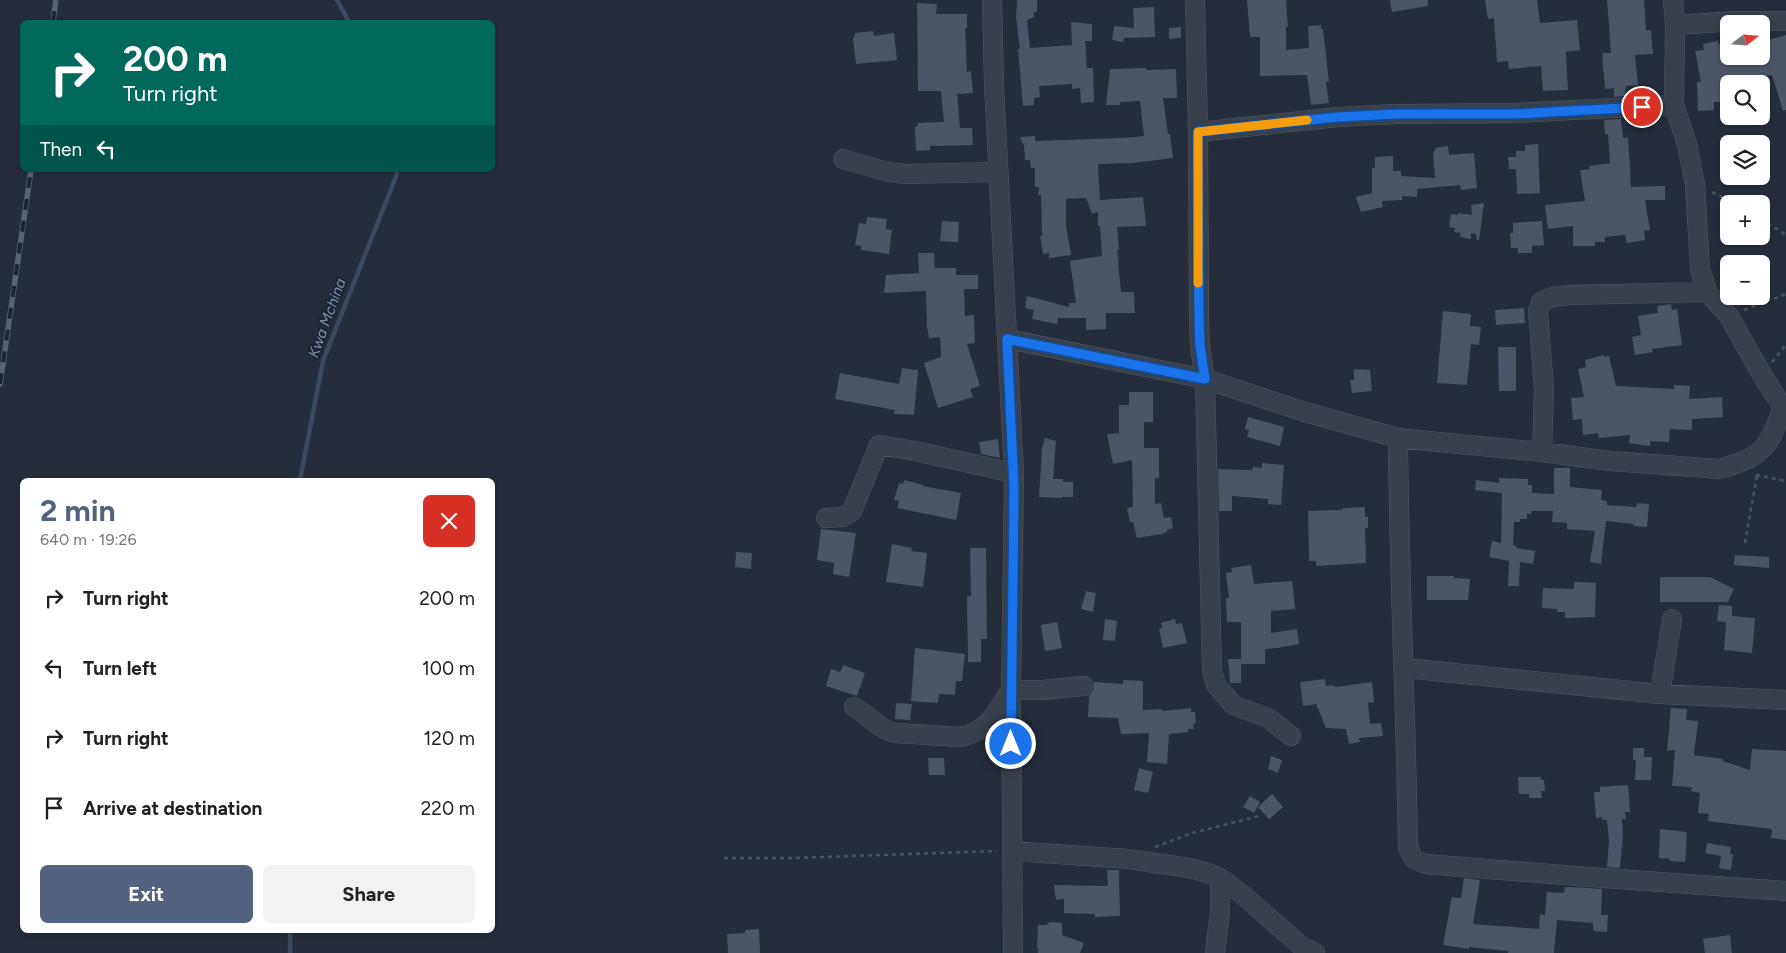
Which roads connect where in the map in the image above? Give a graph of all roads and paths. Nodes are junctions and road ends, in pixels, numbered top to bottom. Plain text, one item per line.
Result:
1 (992, 0) edge
2 (1194, 0) edge
3 (1672, 0) edge
4 (1786, 21) edge
5 (1675, 25) junction
6 (1674, 106) junction
7 (1198, 132) junction
8 (843, 159) dead end
9 (998, 172) junction
10 (1695, 184) junction
11 (1720, 196) edge
12 (1770, 225) edge
13 (1786, 235) edge
14 (1707, 292) junction
15 (1786, 294) edge
16 (1729, 316) junction
17 (1007, 339) junction
18 (1786, 345) edge
19 (1762, 375) junction
20 (1205, 379) junction
21 (1784, 409) edge
22 (1398, 438) junction
23 (1542, 452) junction
24 (1734, 465) junction
25 (1014, 474) junction
26 (1757, 475) junction
27 (1786, 480) edge
28 (826, 518) dead end
29 (1745, 543) dead end
30 (1672, 619) dead end
31 (1405, 668) junction
32 (1084, 686) dead end
33 (1011, 690) junction
34 (1660, 694) junction
35 (1786, 700) edge
36 (854, 707) dead end
37 (1292, 736) dead end
38 (1259, 816) dead end
39 (1154, 847) dead end
40 (1012, 851) junction
41 (724, 858) dead end
42 (1220, 878) junction
43 (1786, 890) edge
44 (1013, 953) edge
45 (1214, 953) edge
46 (1315, 953) edge

1 - 9 street
2 - 7 street
3 - 5 street
4 - 5 street
5 - 6 street
6 - 7 street
6 - 10 street
7 - 20 street
8 - 9 street
9 - 17 street
10 - 11 path
10 - 14 street
12 - 13 path
14 - 16 street
14 - 23 street
15 - 16 path
16 - 19 street
17 - 20 street
17 - 25 street
18 - 19 path
19 - 21 street
20 - 22 street
20 - 37 street
21 - 24 street
22 - 23 street
22 - 31 street
23 - 24 street
24 - 26 path
25 - 28 street
25 - 33 street
26 - 27 path
26 - 29 path
30 - 34 street
31 - 34 street
31 - 43 street
32 - 33 street
33 - 36 street
33 - 40 street
34 - 35 street
38 - 39 path
40 - 41 path
40 - 42 street
40 - 44 street
42 - 45 street
42 - 46 street

